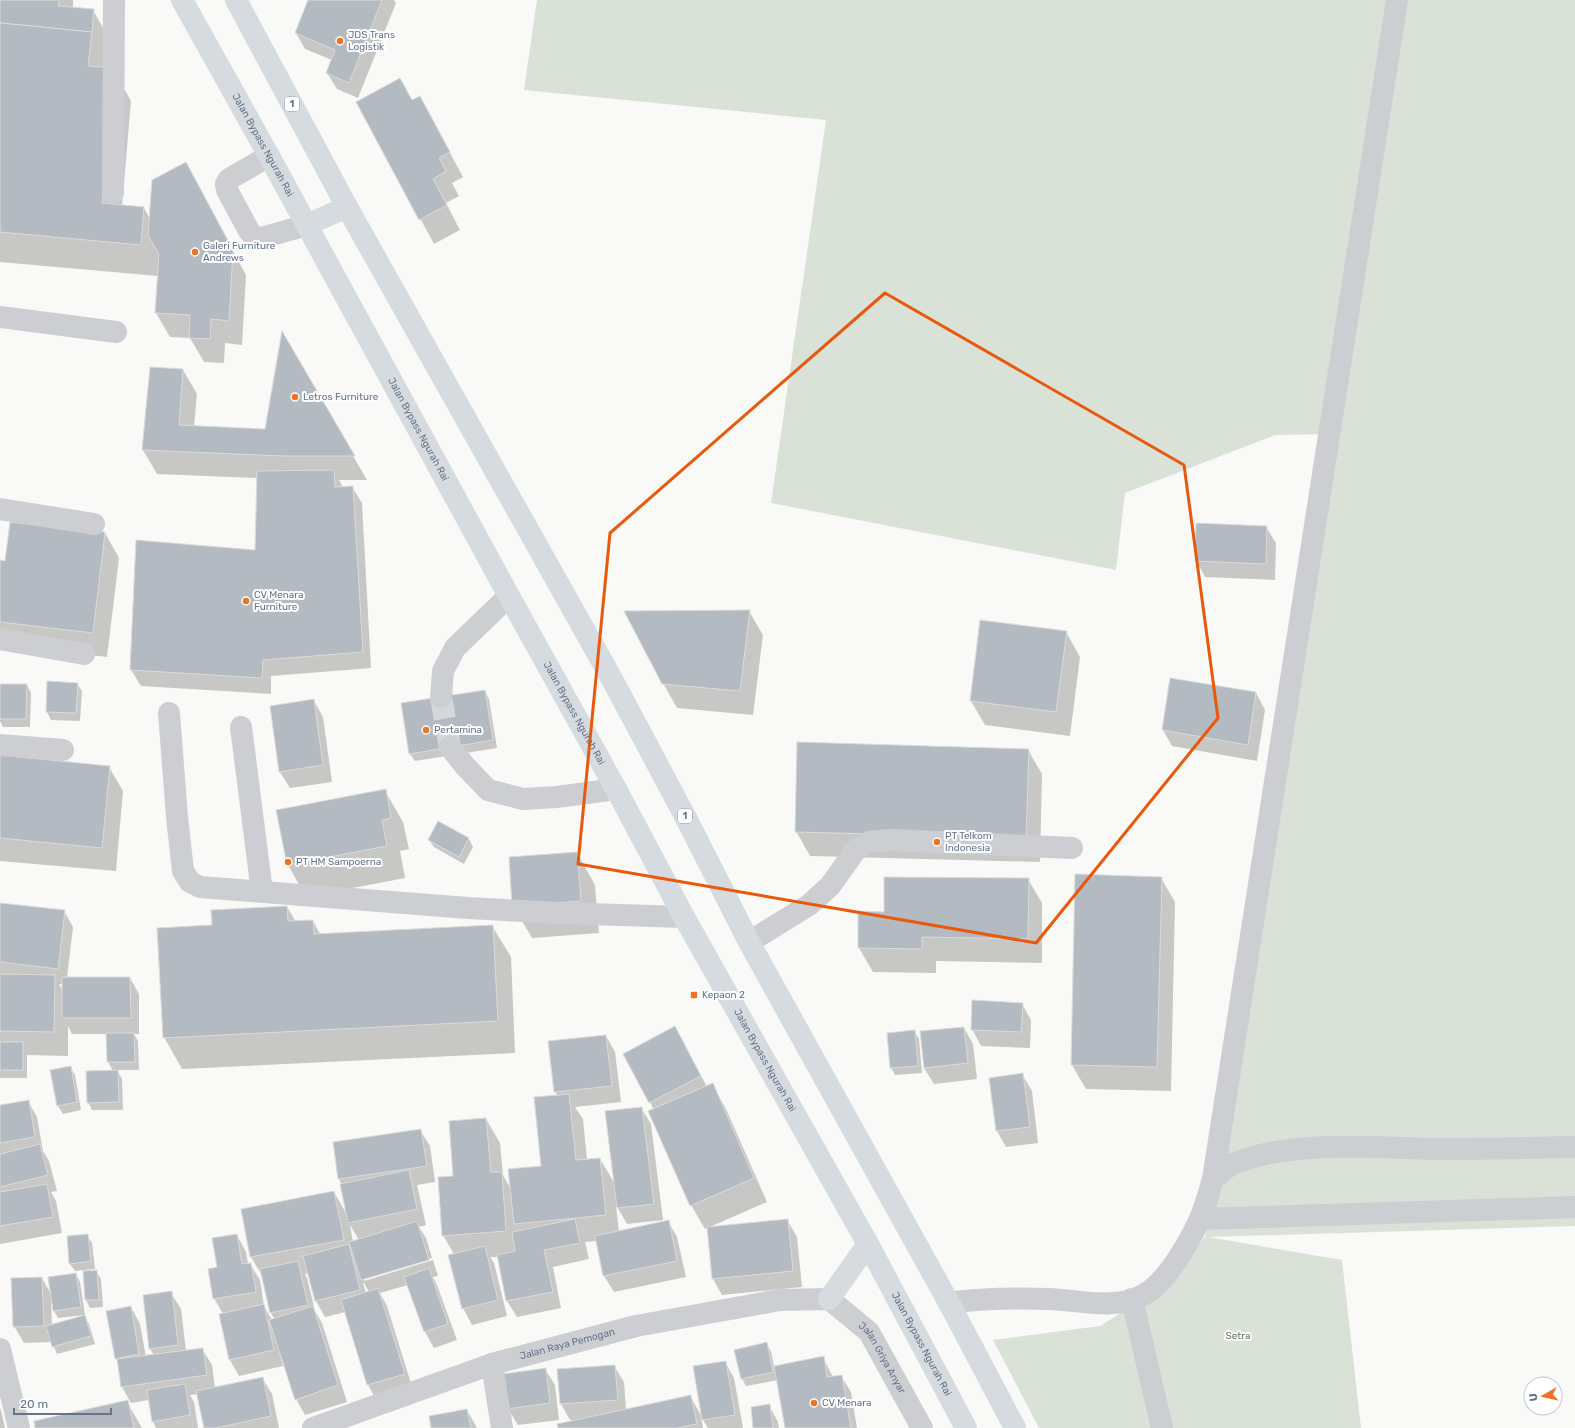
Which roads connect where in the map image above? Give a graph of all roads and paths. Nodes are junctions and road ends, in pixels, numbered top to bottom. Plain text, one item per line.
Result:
1 (114, 0) edge
2 (182, 0) edge
3 (236, 0) edge
4 (1397, 0) edge
5 (269, 156) junction
6 (113, 193) dead end
7 (347, 207) junction
8 (307, 225) junction
9 (0, 317) edge
10 (116, 332) dead end
11 (0, 509) edge
12 (94, 524) dead end
13 (509, 596) junction
14 (0, 639) edge
15 (84, 654) dead end
16 (441, 697) tunnel mouth
17 (169, 713) dead end
18 (241, 727) dead end
19 (0, 745) edge
20 (450, 747) tunnel mouth
21 (63, 750) dead end
22 (616, 789) junction
23 (1072, 848) dead end
24 (262, 892) junction
25 (684, 917) junction
26 (750, 942) junction
27 (1575, 1147) edge
28 (1213, 1179) junction
29 (1575, 1207) edge
30 (1200, 1218) junction
31 (868, 1244) junction
32 (829, 1299) junction
33 (1132, 1299) junction
34 (949, 1303) junction
35 (0, 1349) edge
36 (492, 1364) junction
37 (19, 1428) edge
38 (313, 1428) edge
39 (502, 1428) edge
40 (922, 1428) edge
41 (966, 1428) edge
42 (1015, 1428) edge
43 (1162, 1428) edge

1 - 6 street
2 - 5 highway, Jalan Bypass Ngurah Rai
3 - 7 highway, 1
4 - 28 street
5 - 8 highway, Jalan Bypass Ngurah Rai
5 - 8 street
7 - 8 highway
7 - 26 highway, 1
8 - 13 highway, Jalan Bypass Ngurah Rai
9 - 10 street
11 - 12 street
13 - 16 street
13 - 22 highway, Jalan Bypass Ngurah Rai
14 - 15 street
17 - 24 street
18 - 24 street
19 - 21 street
20 - 22 street
22 - 25 highway, Jalan Bypass Ngurah Rai
23 - 26 street
24 - 25 street
25 - 31 highway, Jalan Bypass Ngurah Rai
26 - 34 highway, 1
27 - 28 street
28 - 30 street
29 - 30 street
30 - 33 street
31 - 32 highway
31 - 41 highway, Jalan Bypass Ngurah Rai
32 - 36 street, Jalan Raya Pemogan
32 - 40 street, Jalan Griya Anyar
33 - 34 street
33 - 43 street
34 - 42 highway, 1
35 - 37 street
36 - 38 street, Jalan Raya Pemogan
36 - 39 street

